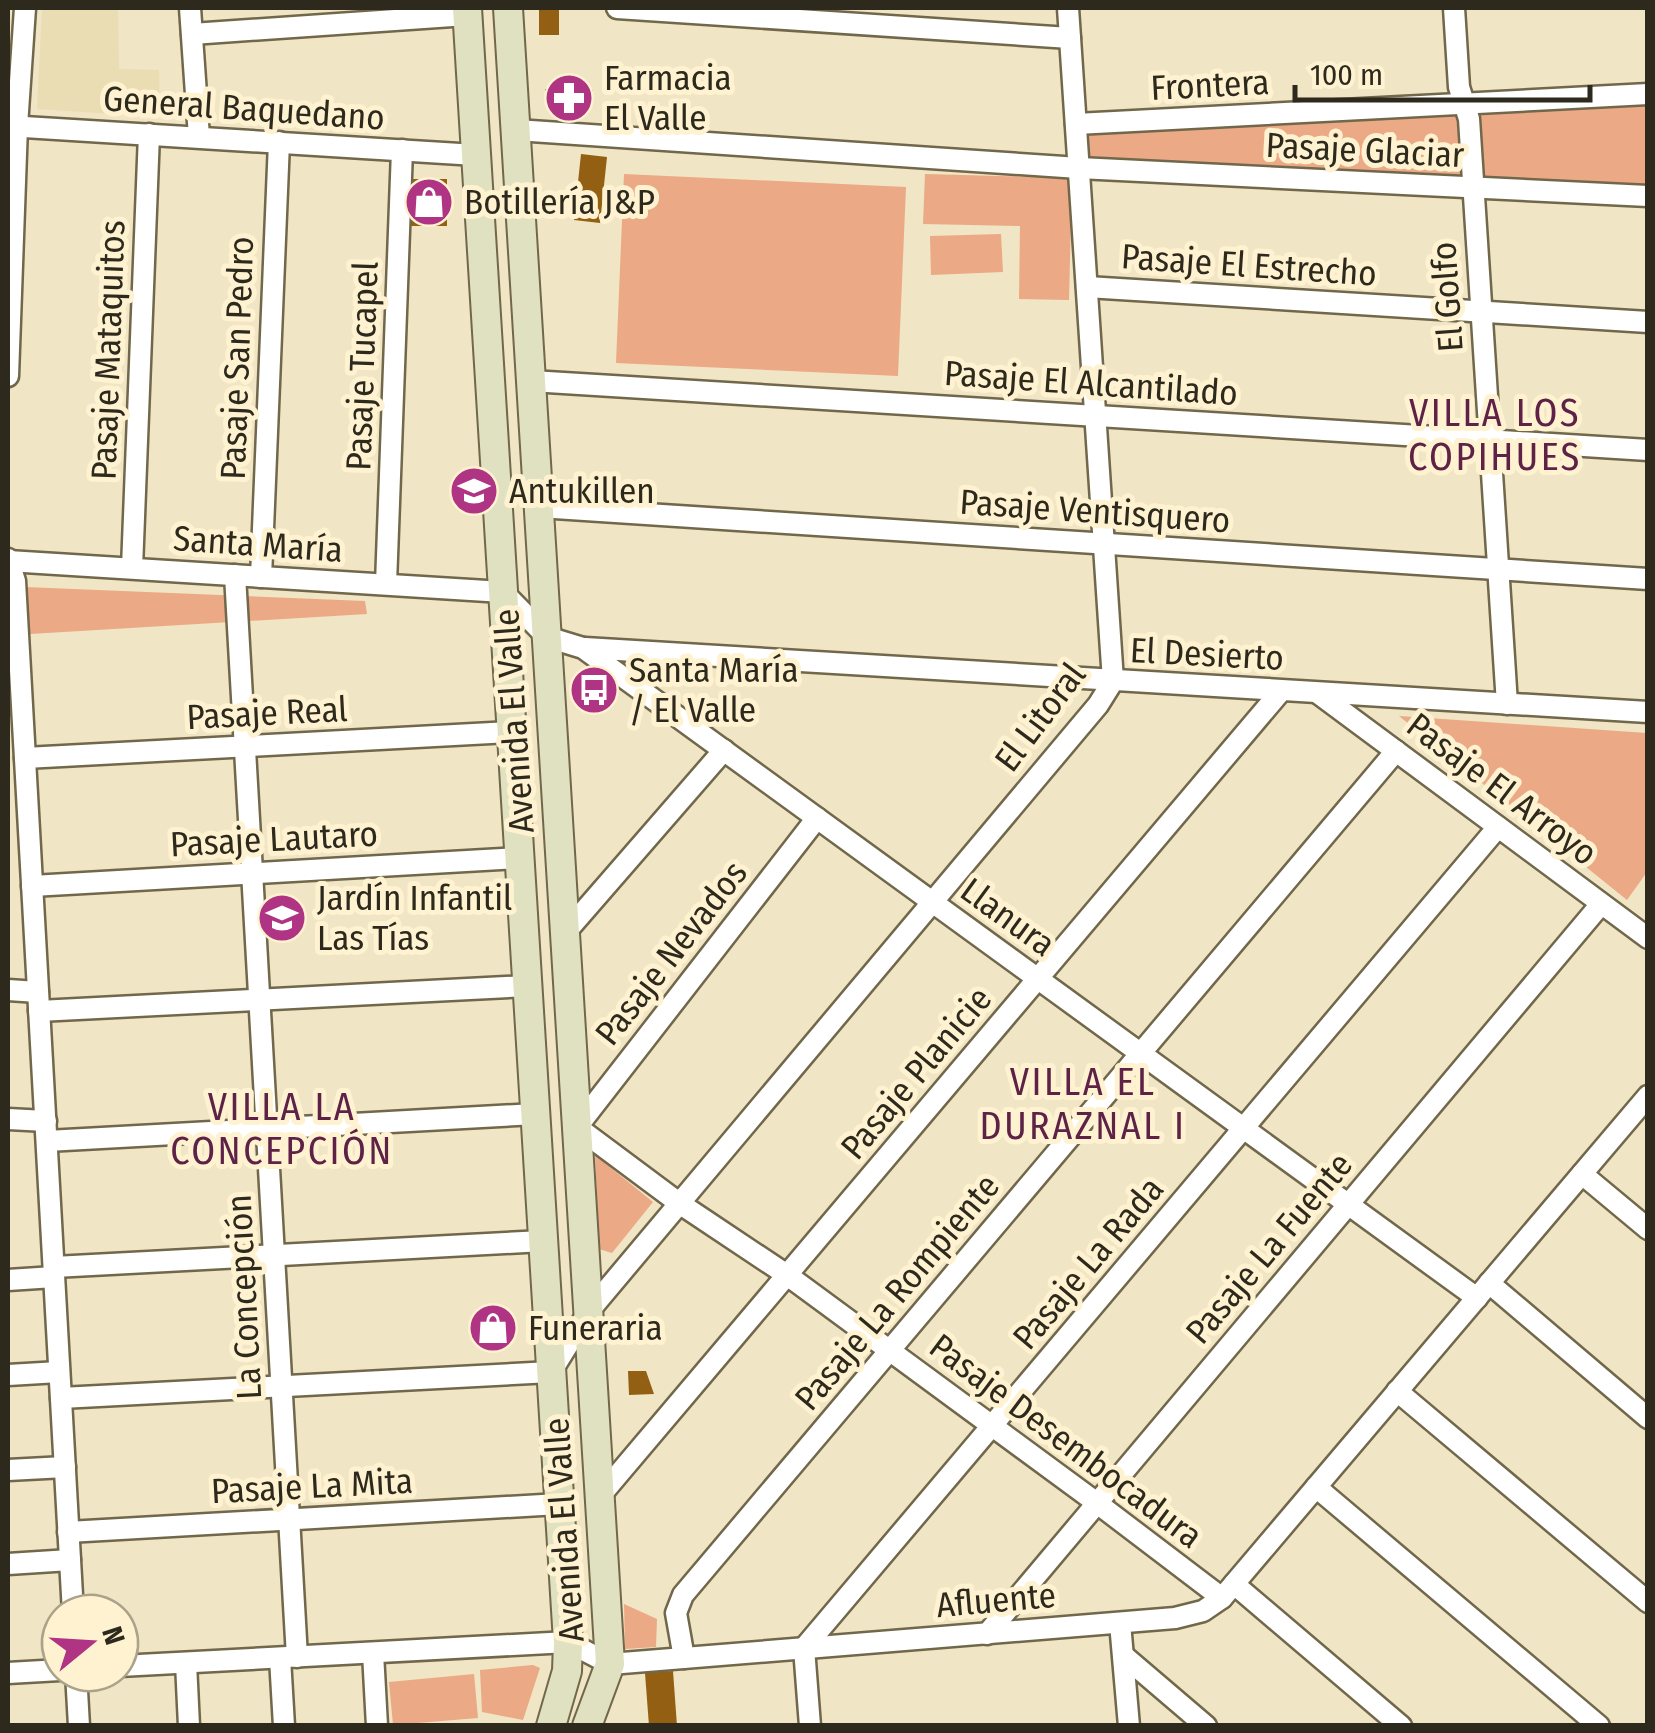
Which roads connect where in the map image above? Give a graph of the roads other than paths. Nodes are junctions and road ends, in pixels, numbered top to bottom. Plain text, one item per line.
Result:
1 (24, 8) edge
2 (190, 8) edge
3 (508, 8) edge
4 (616, 8) edge
5 (1068, 8) edge
6 (1454, 8) edge
7 (467, 11) edge
8 (192, 34) junction
9 (1070, 38) junction
10 (1648, 94) edge
11 (1464, 104) junction
12 (1076, 124) junction
13 (12, 126) edge
14 (516, 130) junction
15 (150, 134) junction
16 (199, 138) junction
17 (278, 142) junction
18 (402, 150) junction
19 (476, 154) junction
20 (1079, 168) junction
21 (1472, 188) junction
22 (1648, 196) edge
23 (1087, 288) junction
24 (1480, 312) junction
25 (1648, 322) edge
26 (8, 376) edge
27 (531, 381) junction
28 (1096, 415) junction
29 (1489, 442) junction
30 (1648, 450) edge
31 (539, 507) junction
32 (1104, 544) junction
33 (8, 560) edge
34 (132, 568) junction
35 (1498, 570) junction
36 (235, 575) junction
37 (260, 577) junction
38 (1648, 579) edge
39 (386, 584) junction
40 (503, 592) junction
41 (547, 637) junction
42 (583, 648) junction
43 (1113, 681) junction
44 (1281, 691) junction
45 (1318, 693) junction
46 (1506, 704) junction
47 (1648, 712) edge
48 (15, 717) edge
49 (512, 732) junction
50 (244, 746) junction
51 (724, 750) junction
52 (1396, 752) junction
53 (25, 758) junction
54 (817, 818) junction
55 (1498, 827) junction
56 (8, 855) edge
57 (30, 857) junction
58 (519, 858) junction
59 (252, 873) junction
60 (32, 886) junction
61 (933, 902) junction
62 (1602, 904) junction
63 (565, 933) junction
64 (1648, 938) edge
65 (1038, 978) junction
66 (527, 986) junction
67 (8, 990) edge
68 (259, 1000) junction
69 (39, 1002) junction
70 (1141, 1053) junction
71 (1648, 1096) edge
72 (8, 1118) edge
73 (536, 1123) junction
74 (577, 1128) junction
75 (1244, 1128) junction
76 (267, 1129) junction
77 (46, 1131) junction
78 (1582, 1174) junction
79 (679, 1203) junction
80 (1348, 1204) junction
81 (1648, 1228) edge
82 (543, 1241) junction
83 (274, 1255) junction
84 (54, 1272) junction
85 (787, 1275) junction
86 (8, 1280) edge
87 (1483, 1290) junction
88 (588, 1311) junction
89 (890, 1350) junction
90 (60, 1372) junction
91 (551, 1372) junction
92 (8, 1375) edge
93 (282, 1386) junction
94 (1398, 1391) junction
95 (61, 1398) junction
96 (1648, 1418) edge
97 (992, 1426) junction
98 (65, 1467) junction
99 (8, 1470) edge
100 (1316, 1487) junction
101 (600, 1496) junction
102 (1097, 1503) junction
103 (559, 1504) junction
104 (289, 1520) junction
105 (68, 1532) junction
106 (70, 1560) junction
107 (8, 1564) edge
108 (1228, 1591) junction
109 (72, 1593) edge
110 (1648, 1602) edge
111 (1120, 1622) junction
112 (987, 1634) junction
113 (568, 1642) junction
114 (804, 1648) junction
115 (373, 1653) junction
116 (1124, 1656) junction
117 (289, 1658) junction
118 (684, 1658) junction
119 (186, 1663) junction
120 (610, 1664) junction
121 (140, 1665) edge
122 (40, 1671) edge
123 (8, 1673) edge
124 (77, 1693) edge
125 (79, 1726) edge
126 (189, 1726) edge
127 (284, 1726) edge
128 (377, 1726) edge
129 (551, 1726) edge
130 (587, 1726) edge
131 (810, 1726) edge
132 (1129, 1726) edge
133 (1206, 1726) edge
134 (1401, 1726) edge
135 (1598, 1726) edge

1 - 13 street
2 - 8 street
3 - 14 street, Avenida El Valle
4 - 9 street
5 - 9 street, El Litoral
6 - 11 street, El Golfo
7 - 8 street
7 - 19 street, Avenida El Valle
8 - 16 street
9 - 12 street, El Litoral
10 - 11 street, Frontera
11 - 12 street, Frontera
11 - 21 street, El Golfo
12 - 20 street, El Litoral
13 - 15 street, General Baquedano
13 - 26 street
14 - 20 street
14 - 27 street, Avenida El Valle
15 - 16 street, General Baquedano
15 - 34 street, Pasaje Mataquitos
16 - 17 street, General Baquedano
17 - 18 street, General Baquedano
17 - 37 street, Pasaje San Pedro
18 - 19 street, General Baquedano
18 - 39 street, Pasaje Tucapel
19 - 40 street, Avenida El Valle
20 - 21 street, Pasaje Glaciar
20 - 23 street, El Litoral
21 - 22 street, Pasaje Glaciar
21 - 24 street, El Golfo
23 - 24 street, Pasaje El Estrecho
23 - 28 street, El Litoral
24 - 25 street, Pasaje El Estrecho
24 - 29 street, El Golfo
27 - 28 street, Pasaje El Alcantilado
27 - 31 street, Avenida El Valle
28 - 29 street, Pasaje El Alcantilado
28 - 32 street, El Litoral
29 - 30 street, Pasaje El Alcantilado
29 - 35 street, El Golfo
31 - 32 street, Pasaje Ventisquero
31 - 41 street, Avenida El Valle
32 - 35 street, Pasaje Ventisquero
32 - 43 street, El Litoral
33 - 34 street, Santa María
33 - 48 street
34 - 36 street, Santa María
35 - 38 street, Pasaje Ventisquero
35 - 46 street, El Golfo
36 - 37 street, Santa María
36 - 50 street, La Concepción
37 - 39 street, Santa María
39 - 40 street, Santa María
40 - 41 street, Llanura
40 - 49 street, Avenida El Valle
41 - 42 street, Llanura
41 - 63 street, Avenida El Valle
42 - 43 street, El Desierto
42 - 51 street, Llanura
43 - 44 street, El Desierto
43 - 61 street, El Litoral
44 - 45 street, El Desierto
44 - 65 street, Pasaje Planicie
45 - 46 street, El Desierto
45 - 52 street, Pasaje El Arroyo
46 - 47 street, El Desierto
48 - 53 street
49 - 50 street, Pasaje Real
49 - 58 street, Avenida El Valle
50 - 53 street, Pasaje Real
50 - 59 street, La Concepción
51 - 54 street, Llanura
51 - 63 street
52 - 55 street, Pasaje El Arroyo
52 - 70 street, Pasaje La Rompiente
53 - 57 street
54 - 61 street, Llanura
54 - 74 street, Pasaje Nevados
55 - 62 street, Pasaje El Arroyo
55 - 75 street, Pasaje La Rada
56 - 57 street
57 - 60 street
58 - 59 street, Pasaje Lautaro
58 - 66 street, Avenida El Valle
59 - 60 street, Pasaje Lautaro
59 - 68 street, La Concepción
60 - 69 street
61 - 65 street, Llanura
61 - 79 street, El Litoral
62 - 64 street, Pasaje El Arroyo
62 - 80 street, Pasaje La Fuente
63 - 74 street, Avenida El Valle
65 - 70 street, Llanura
65 - 85 street, Pasaje Planicie
66 - 68 street
66 - 73 street, Avenida El Valle
67 - 69 street
68 - 69 street
68 - 76 street, La Concepción
69 - 77 street
70 - 75 street, Llanura
70 - 89 street, Pasaje La Rompiente
71 - 78 street, Afluente
72 - 77 street
73 - 74 street
73 - 76 street
73 - 82 street, Avenida El Valle
74 - 79 street, Pasaje Desembocadura
74 - 88 street, Avenida El Valle
75 - 80 street, Llanura
75 - 97 street, Pasaje La Rada
76 - 77 street
76 - 83 street, La Concepción
77 - 84 street
78 - 81 street
78 - 87 street, Afluente
79 - 85 street, Pasaje Desembocadura
79 - 88 street, El Litoral
80 - 87 street, Llanura
80 - 102 street, Pasaje La Fuente
82 - 83 street
82 - 91 street, Avenida El Valle
83 - 84 street
83 - 93 street, La Concepción
84 - 86 street
84 - 90 street
85 - 89 street, Pasaje Desembocadura
85 - 101 street, Pasaje Planicie
87 - 94 street, Afluente
87 - 96 street, Llanura
88 - 91 street, El Litoral
88 - 101 street, Avenida El Valle
89 - 97 street, Pasaje Desembocadura
89 - 118 street, Pasaje La Rompiente
90 - 92 street
90 - 95 street
91 - 93 street
91 - 103 street, Avenida El Valle
93 - 95 street
93 - 104 street, La Concepción
94 - 100 street, Afluente
94 - 110 street
95 - 98 street
97 - 102 street, Pasaje Desembocadura
97 - 114 street, Pasaje La Rada
98 - 99 street
98 - 105 street
100 - 108 street, Afluente
100 - 135 street
101 - 120 street, Avenida El Valle
102 - 108 street, Pasaje Desembocadura
102 - 112 street, Pasaje La Fuente
103 - 104 street, Pasaje La Mita
103 - 113 street, Avenida El Valle
104 - 105 street, Pasaje La Mita
104 - 117 street, La Concepción
105 - 106 street
106 - 107 street
106 - 109 street
108 - 111 street, Afluente
108 - 134 street, Pasaje Desembocadura
111 - 112 street, Afluente
111 - 116 street
112 - 114 street, Afluente
113 - 115 street
113 - 120 street
113 - 129 street, Avenida El Valle
114 - 118 street, Afluente
114 - 131 street
115 - 117 street
115 - 128 street
116 - 132 street
116 - 133 street
117 - 119 street
117 - 127 street, La Concepción
118 - 120 street, Afluente
119 - 121 street
119 - 126 street
120 - 130 street, Avenida El Valle
122 - 123 street
124 - 125 street

